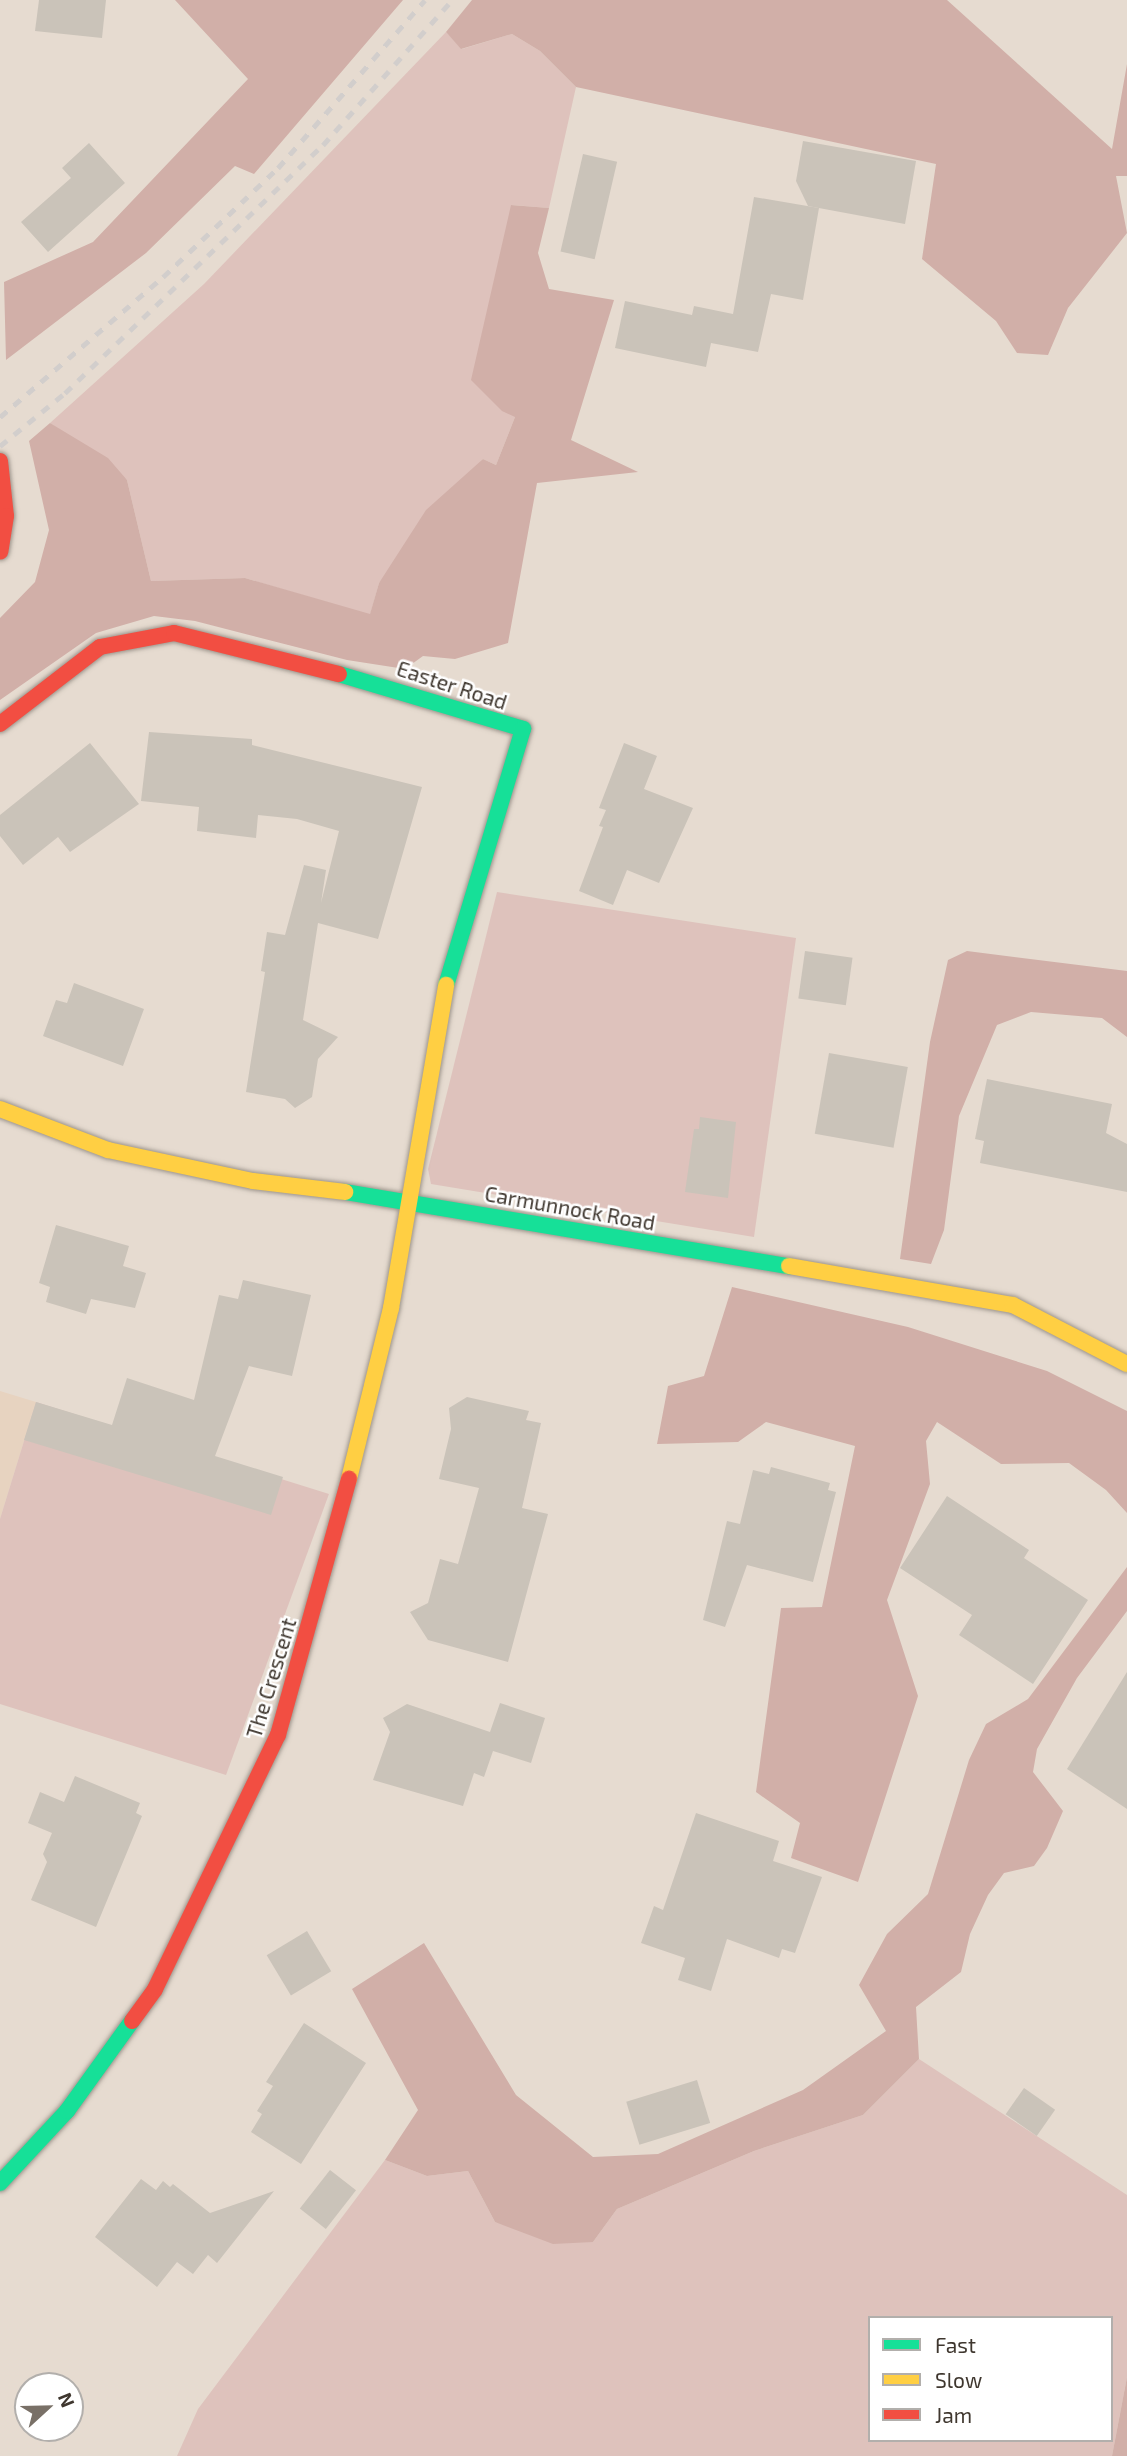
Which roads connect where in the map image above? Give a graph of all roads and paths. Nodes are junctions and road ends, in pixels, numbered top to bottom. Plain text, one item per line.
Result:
1 (0, 461) edge
2 (0, 552) edge
3 (0, 724) edge
4 (0, 1109) edge
5 (410, 1200) junction
6 (1127, 1364) edge
7 (0, 2183) edge

1 - 2 street
3 - 5 street, Easter Road
4 - 5 street, Carmunnock Road
5 - 6 street, Carmunnock Road
5 - 7 street, The Crescent

